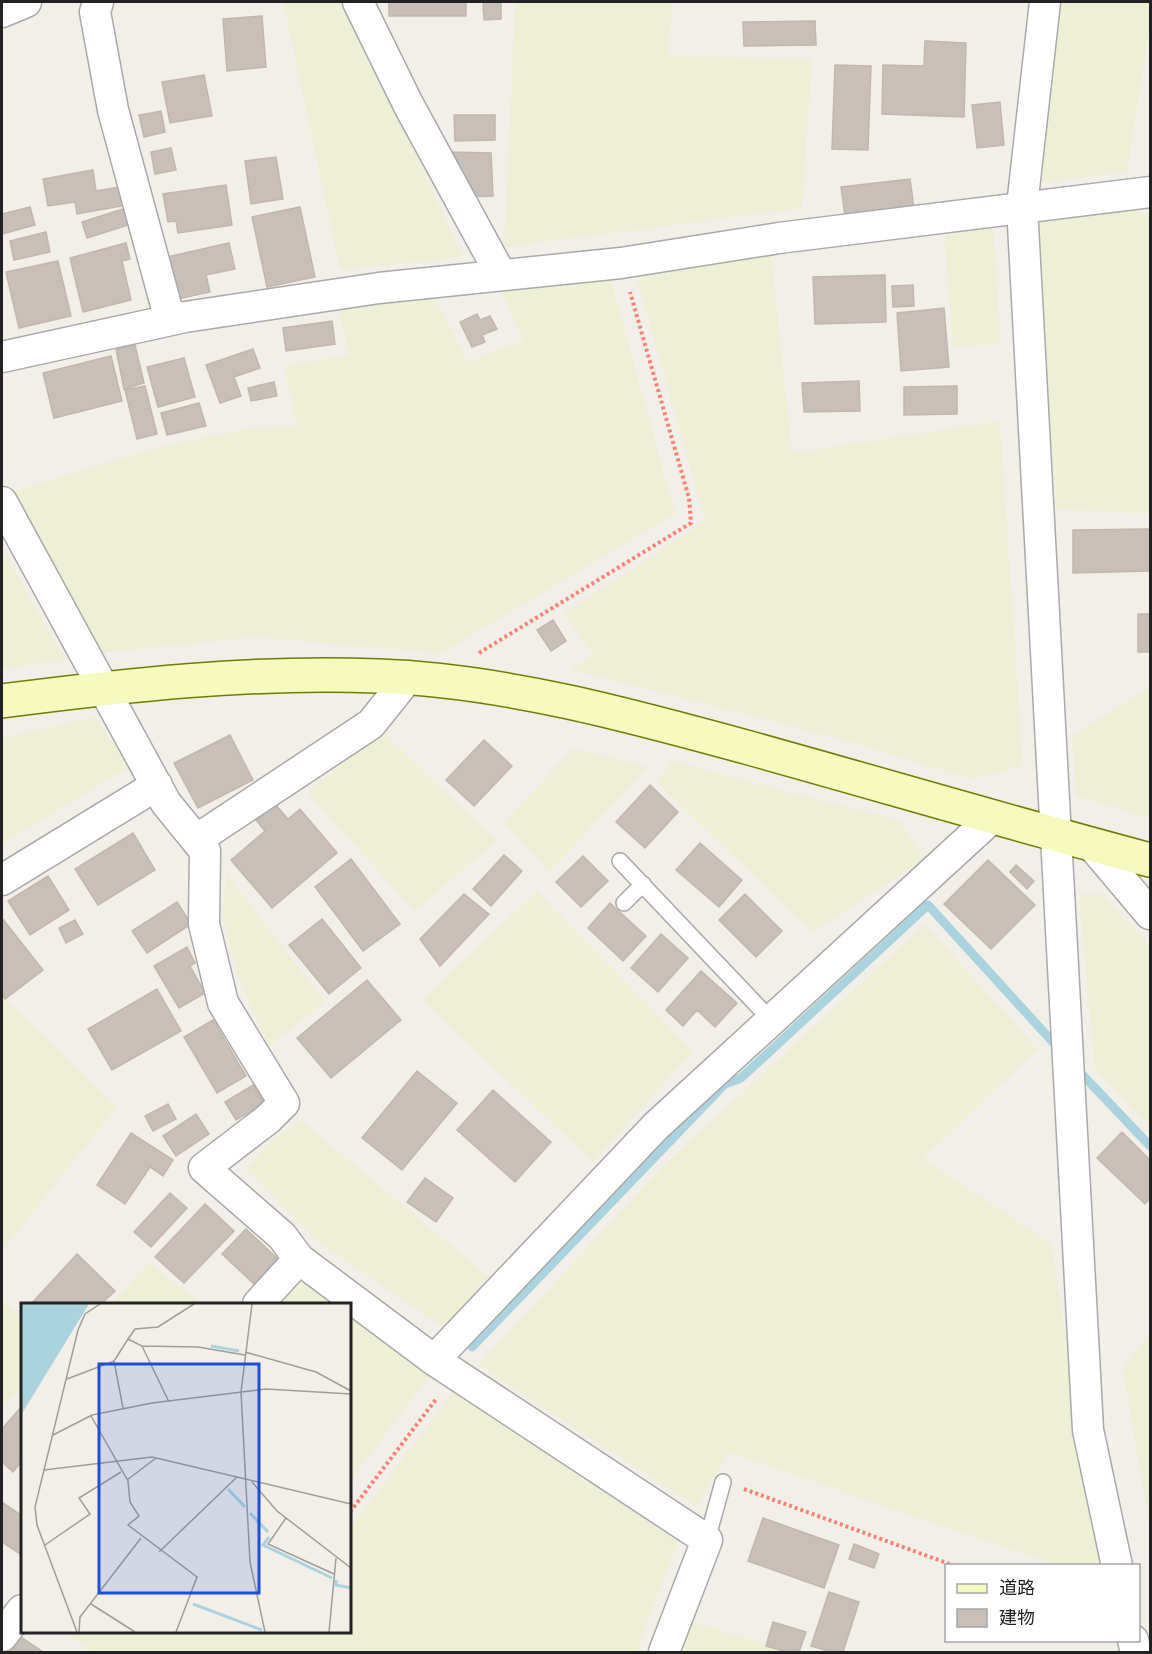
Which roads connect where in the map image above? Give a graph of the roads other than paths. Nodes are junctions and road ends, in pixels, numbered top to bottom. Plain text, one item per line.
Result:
1 (26, 2) edge
2 (98, 2) edge
3 (358, 2) edge
4 (1045, 2) edge
5 (2, 12) edge
6 (1150, 192) edge
7 (1022, 206) junction
8 (501, 275) junction
9 (170, 320) junction
10 (2, 357) edge
11 (2, 502) edge
12 (420, 680) junction
13 (102, 688) junction
14 (2, 701) edge
15 (157, 784) junction
16 (994, 816) junction
17 (1058, 837) junction
18 (196, 840) junction
19 (1091, 844) junction
20 (1150, 860) edge
21 (620, 861) dead end
22 (2, 880) edge
23 (643, 884) junction
24 (624, 903) dead end
25 (1150, 914) edge
26 (771, 1020) junction
27 (299, 1259) junction
28 (260, 1303) edge
29 (445, 1367) junction
30 (723, 1482) road end
31 (707, 1540) junction
32 (1117, 1564) edge
33 (21, 1611) edge
34 (2, 1636) edge
35 (664, 1653) edge

1 - 5 street
2 - 9 street
3 - 8 street
4 - 7 street
6 - 7 street
7 - 8 street
7 - 17 street
8 - 9 street
9 - 10 street
11 - 13 street
12 - 13 street
12 - 16 street
12 - 18 street
13 - 14 street
13 - 15 street
15 - 18 street
15 - 22 street
16 - 17 street
16 - 26 street
17 - 19 street
17 - 32 street
18 - 27 street
19 - 20 street
19 - 25 street
21 - 23 lane
23 - 24 lane
23 - 26 lane
26 - 29 street
27 - 28 street
27 - 29 street
29 - 31 street
30 - 31 lane
31 - 35 street
33 - 34 street

